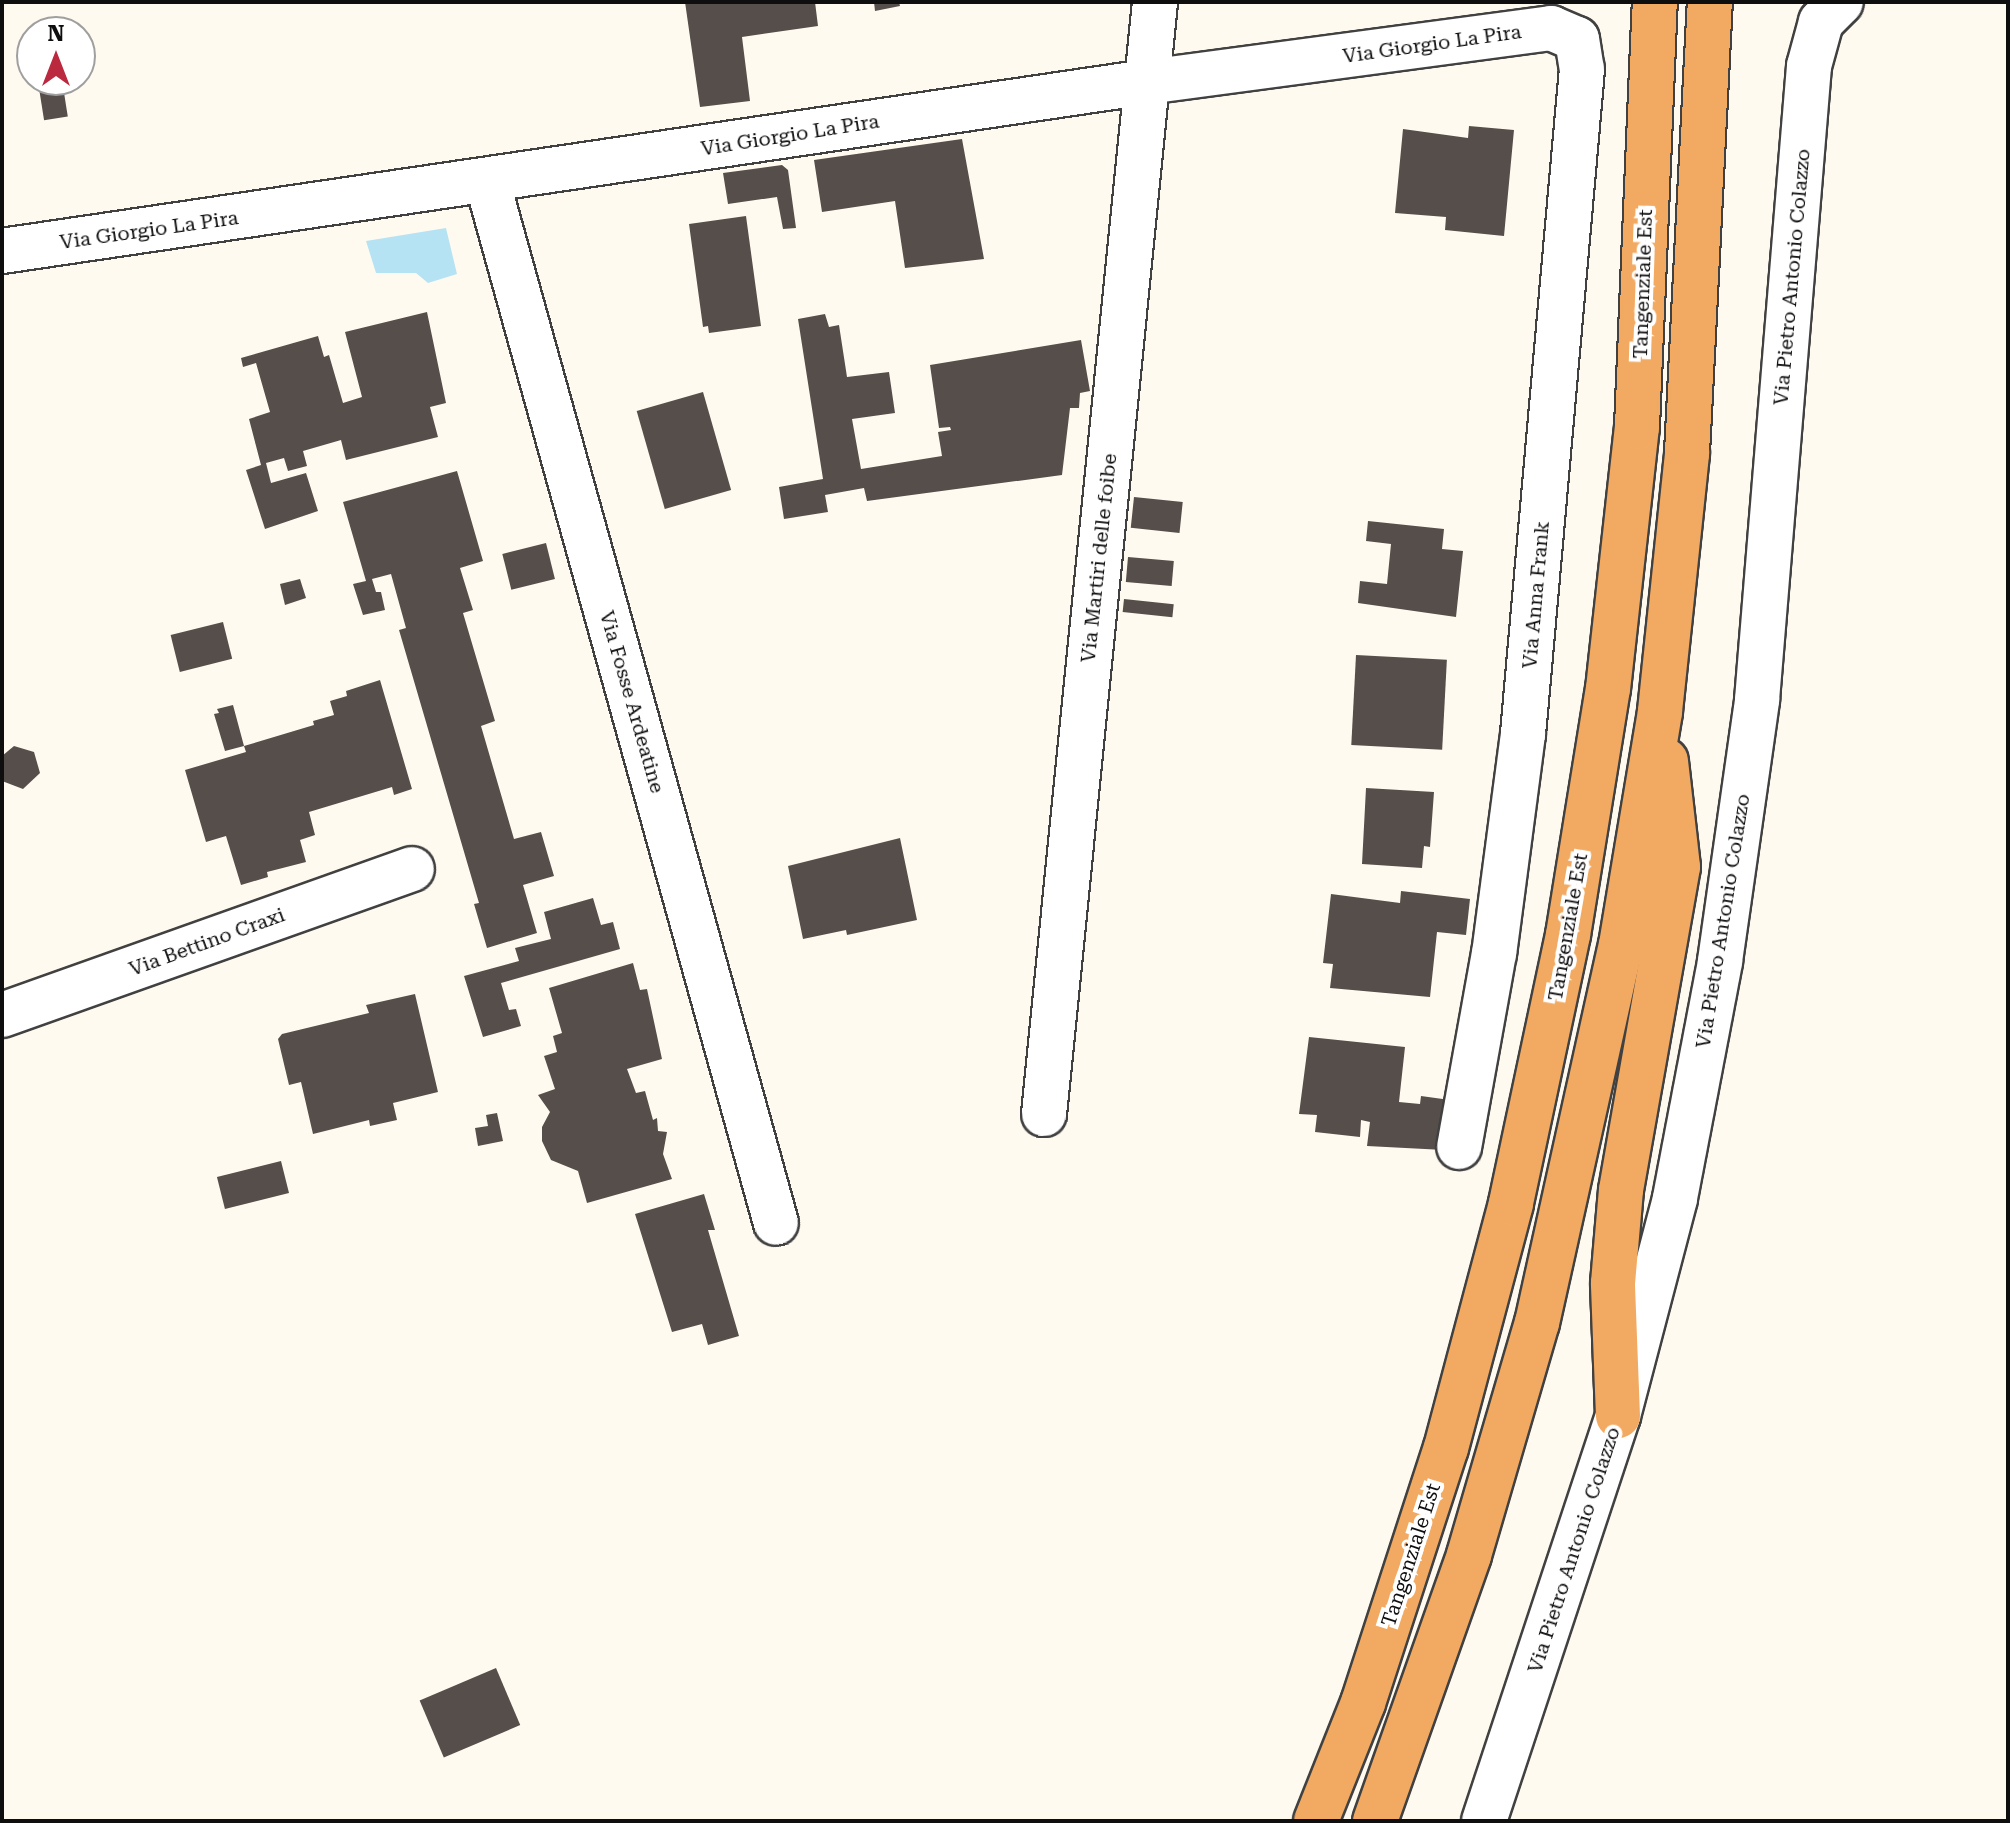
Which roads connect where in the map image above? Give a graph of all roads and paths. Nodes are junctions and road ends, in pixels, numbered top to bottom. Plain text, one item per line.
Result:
1 (1155, 2) edge
2 (1710, 2) edge
3 (1841, 2) edge
4 (1653, 8) edge
5 (1577, 39) joint
6 (1147, 82) junction
7 (487, 181) junction
8 (2, 251) edge
9 (1660, 711) junction
10 (412, 869) dead end
11 (2, 1015) edge
12 (1044, 1114) dead end
13 (1459, 1147) dead end
14 (776, 1223) dead end
15 (1618, 1416) junction
16 (1316, 1821) edge
17 (1375, 1821) edge
18 (1484, 1821) edge

1 - 6 street, Via Martiri delle foibe
2 - 9 highway
3 - 15 street, Via Pietro Antonio Colazzo
4 - 16 highway, Tangenziale Est
5 - 6 street, Via Giorgio La Pira
5 - 13 street, Via Anna Frank
6 - 7 street, Via Giorgio La Pira
6 - 12 street, Via Martiri delle foibe
7 - 8 street, Via Giorgio La Pira
7 - 14 street, Via Fosse Ardeatine
9 - 15 highway
9 - 17 highway
10 - 11 street, Via Bettino Craxi
15 - 18 street, Via Pietro Antonio Colazzo

